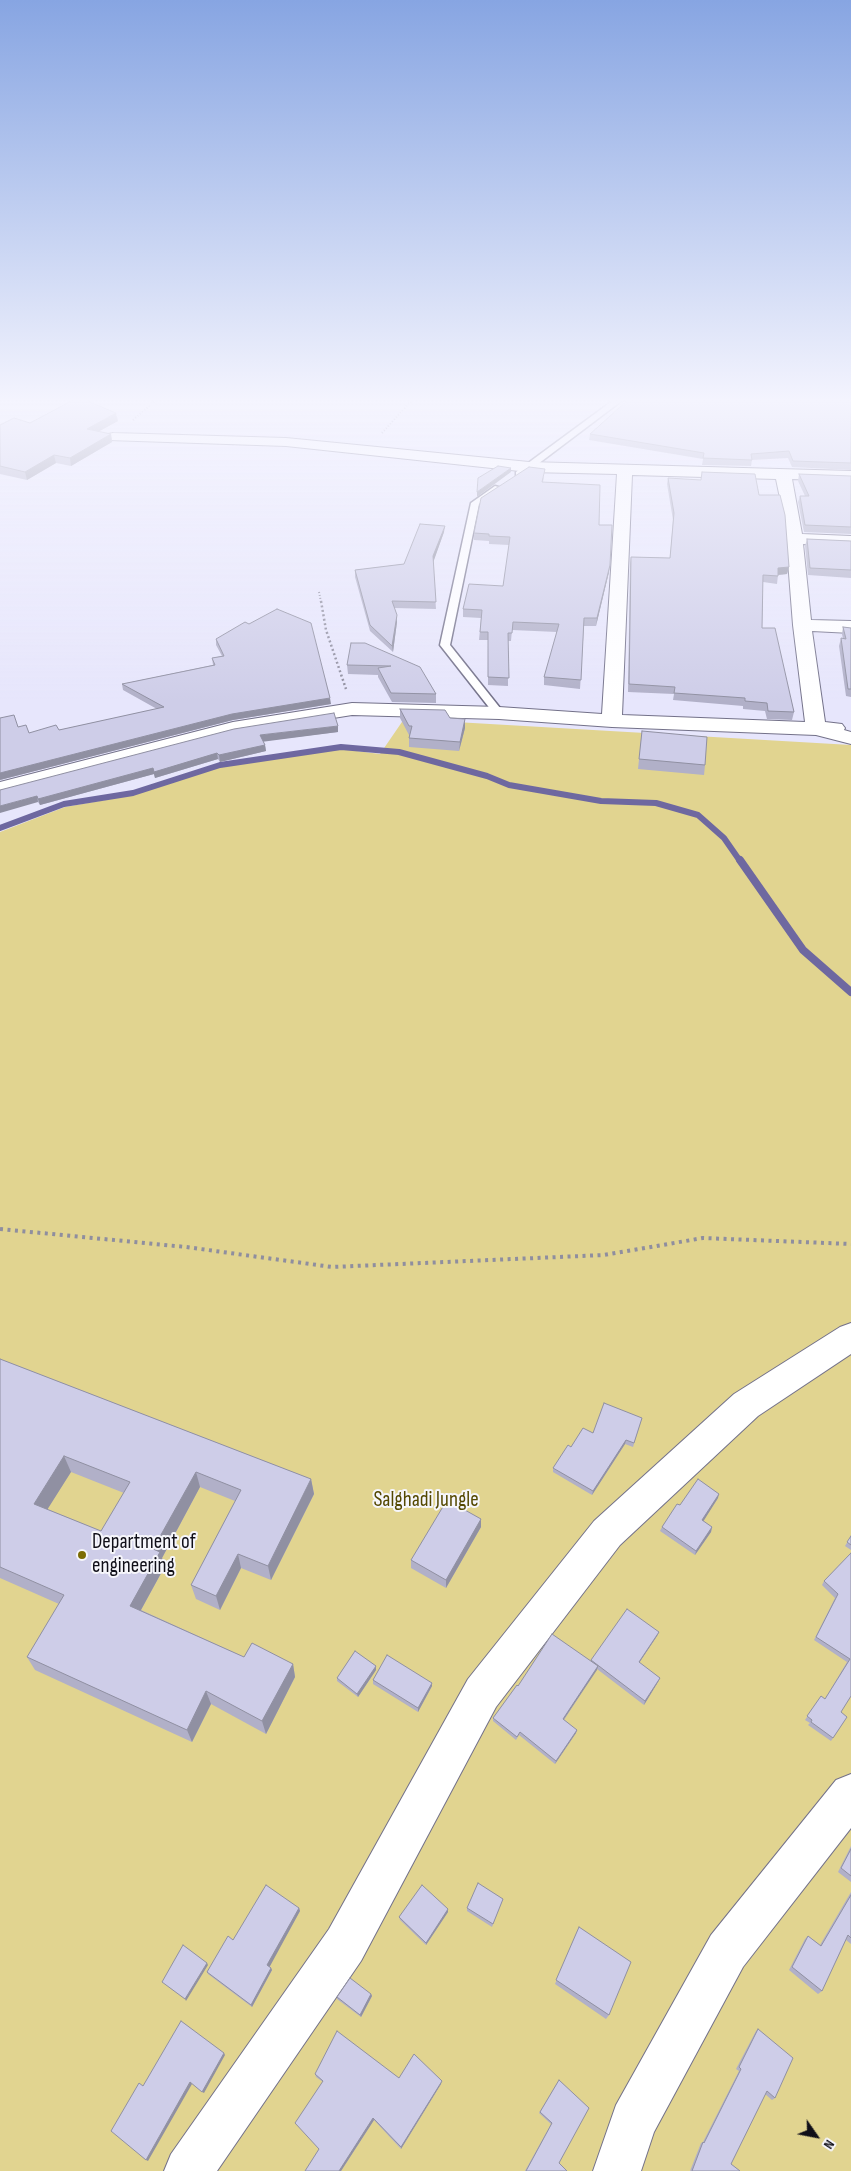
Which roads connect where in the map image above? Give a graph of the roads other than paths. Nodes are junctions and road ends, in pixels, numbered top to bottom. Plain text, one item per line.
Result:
1 (479, 500) edge
2 (624, 500) edge
3 (789, 500) edge
4 (794, 539) junction
5 (851, 541) edge
6 (802, 625) junction
7 (851, 627) edge
8 (499, 713) junction
9 (612, 721) junction
10 (851, 727) edge
11 (816, 729) junction
12 (851, 738) edge
13 (0, 789) edge
14 (851, 1337) edge
15 (851, 1795) edge
16 (188, 2171) edge
17 (617, 2171) edge

1 - 8 lane
2 - 9 street
3 - 4 street
4 - 5 street
4 - 6 street
6 - 7 street
6 - 11 street
8 - 9 street
8 - 13 street
9 - 11 street
10 - 11 street
11 - 12 street
14 - 16 street
15 - 17 street

